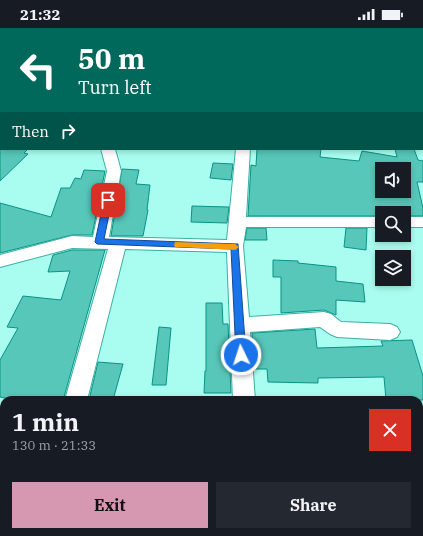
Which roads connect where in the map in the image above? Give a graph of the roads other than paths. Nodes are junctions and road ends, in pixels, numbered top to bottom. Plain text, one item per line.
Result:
1 (108, 150) edge
2 (243, 150) edge
3 (238, 222) junction
4 (375, 222) edge
5 (411, 222) edge
6 (423, 222) edge
7 (109, 243) junction
8 (235, 246) junction
9 (0, 261) edge
10 (239, 325) junction
11 (390, 332) dead end
12 (77, 396) edge
13 (244, 396) edge

1 - 7 street
2 - 3 street
3 - 4 street
3 - 8 street
5 - 6 street
7 - 8 street
7 - 9 street
7 - 12 street
8 - 10 street
10 - 11 street
10 - 13 street

